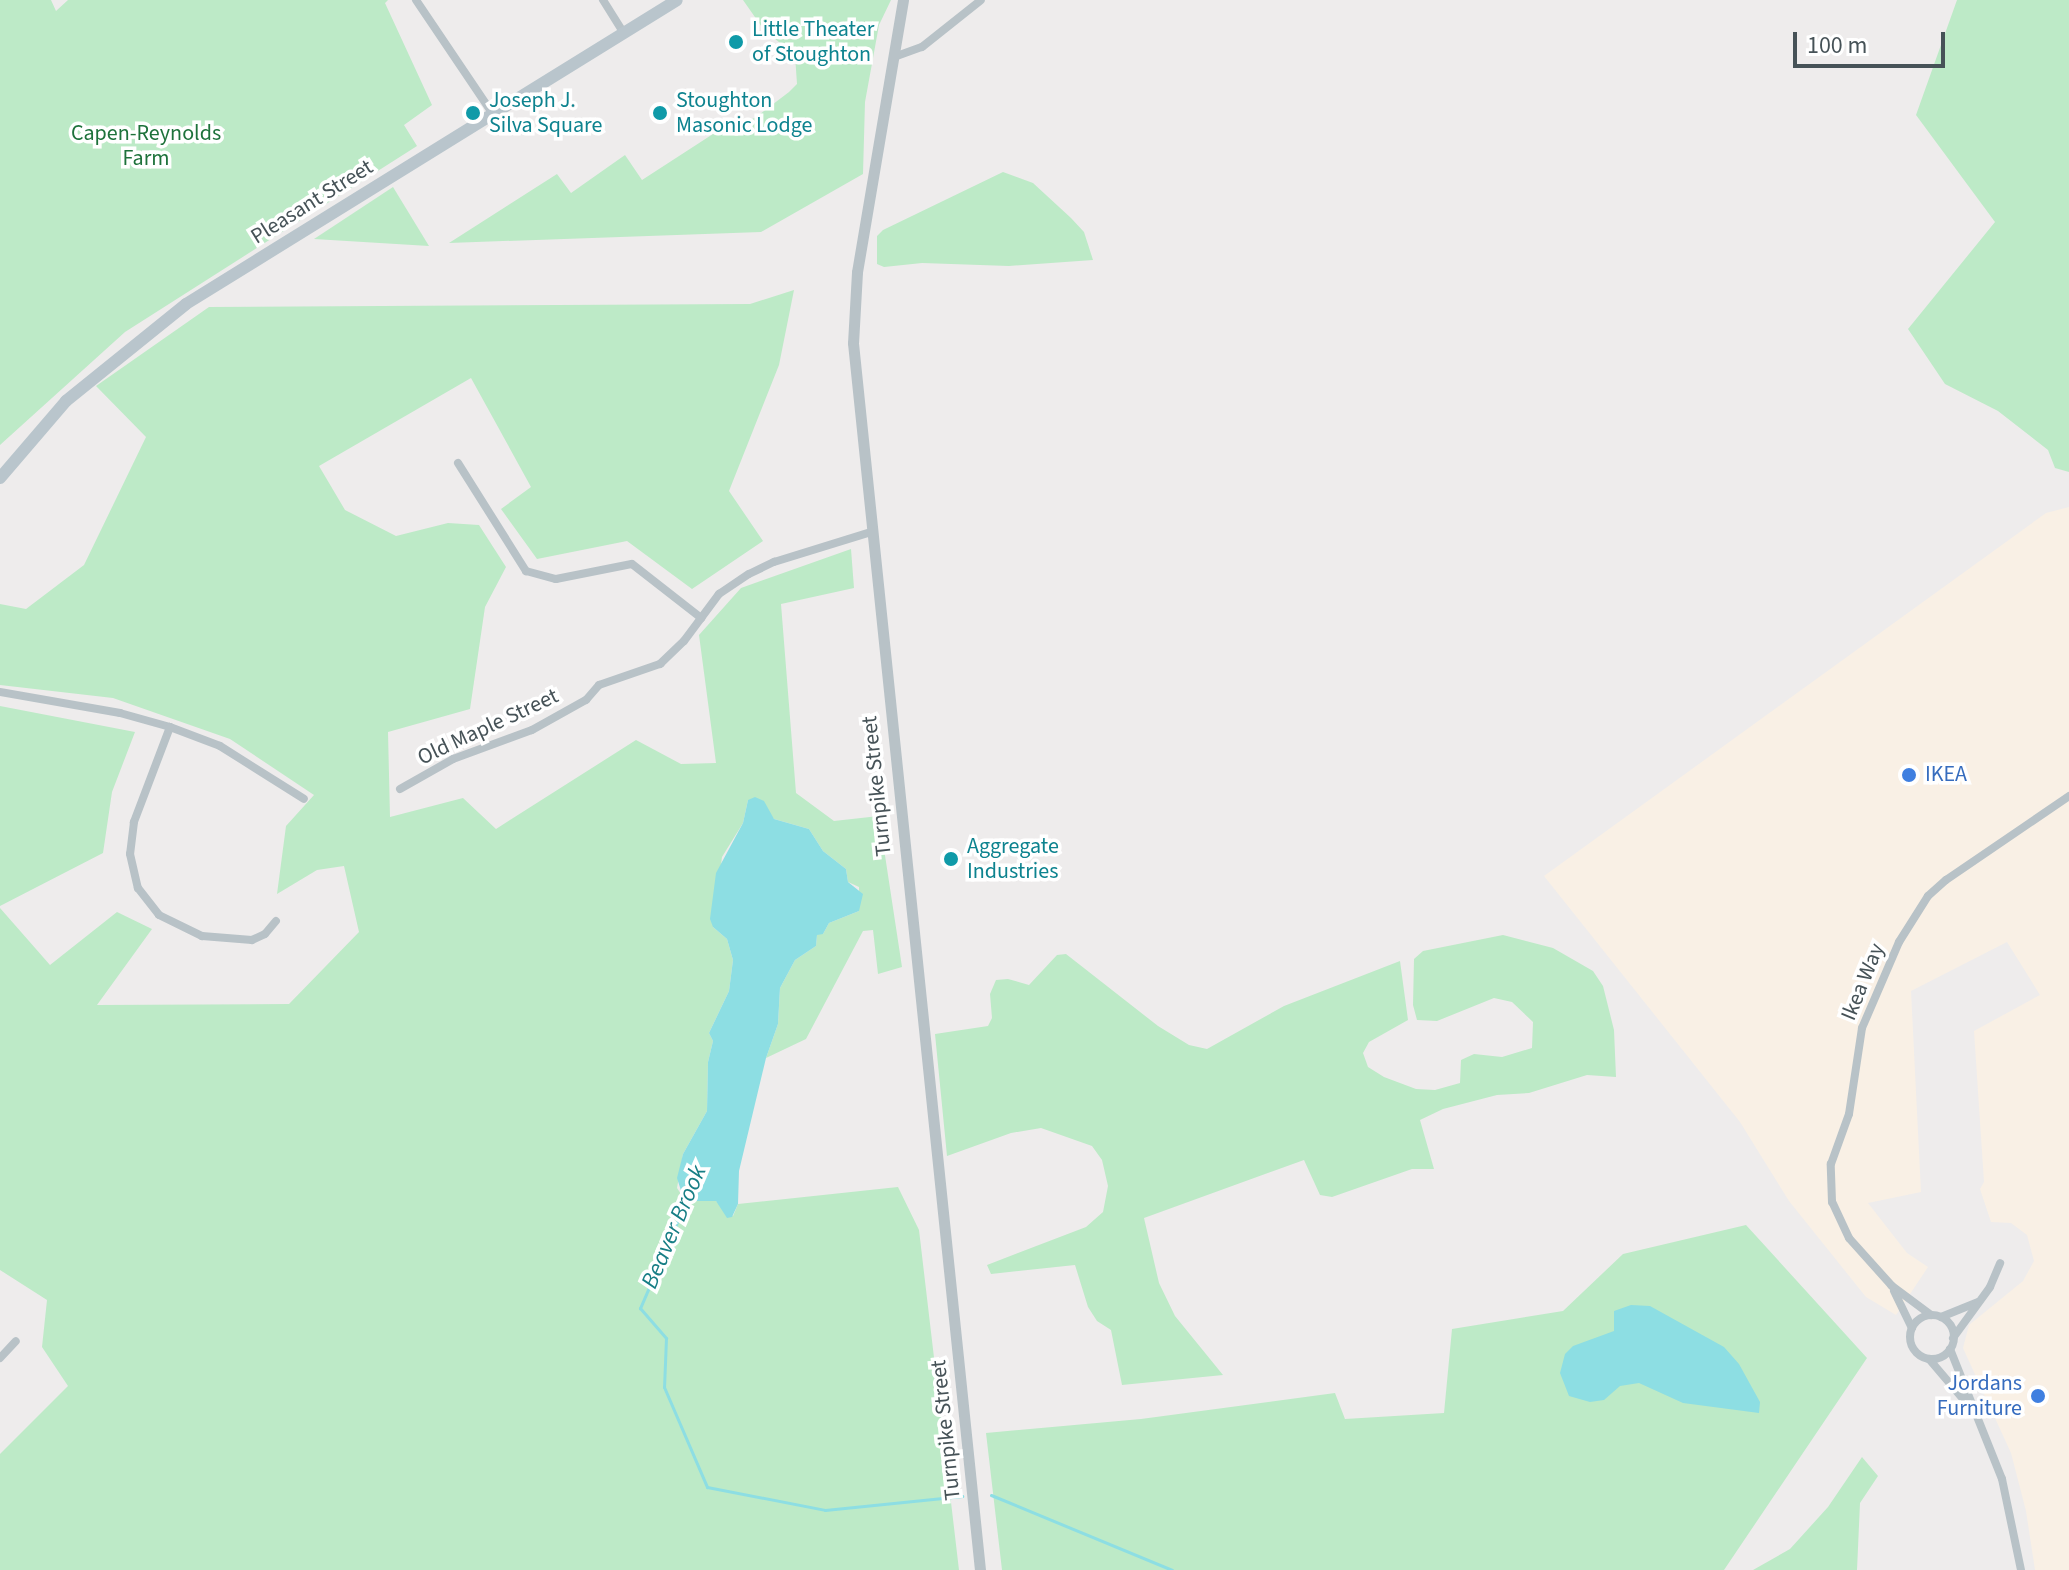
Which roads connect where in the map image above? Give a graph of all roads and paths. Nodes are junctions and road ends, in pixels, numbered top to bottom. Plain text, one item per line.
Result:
1 (416, 0) edge
2 (603, 0) edge
3 (677, 0) edge
4 (903, 0) edge
5 (981, 0) edge
6 (623, 32) junction
7 (894, 57) junction
8 (493, 114) junction
9 (458, 463) dead end
10 (0, 478) edge
11 (871, 532) junction
12 (701, 618) junction
13 (0, 692) edge
14 (170, 727) junction
15 (400, 789) dead end
16 (2069, 796) edge
17 (304, 799) dead end
18 (276, 921) dead end
19 (2000, 1263) dead end
20 (1892, 1286) junction
21 (1979, 1302) junction
22 (1931, 1315) junction
23 (1941, 1317) junction
24 (1912, 1328) junction
25 (1953, 1338) junction
26 (16, 1341) dead end
27 (1950, 1349) junction
28 (0, 1358) edge
29 (1929, 1359) junction
30 (1975, 1413) junction
31 (980, 1570) edge
32 (2021, 1570) edge

1 - 8 street
2 - 6 street
3 - 6 main road, Pleasant Street
4 - 7 street, Turnpike Street
5 - 7 street
6 - 8 main road, Pleasant Street
7 - 11 street, Turnpike Street
8 - 10 main road, Pleasant Street
9 - 12 street
11 - 12 street, Old Maple Street
11 - 31 street, Turnpike Street
12 - 15 street, Old Maple Street
13 - 14 street
14 - 17 street
14 - 18 street
16 - 20 street, Ikea Way
19 - 21 street
20 - 22 street, Ikea Way
20 - 24 street, Ikea Way
21 - 23 street
21 - 25 street
22 - 23 street
22 - 24 street
23 - 25 street
24 - 29 street
25 - 27 street
26 - 28 street
27 - 29 street
27 - 30 street
29 - 30 street
30 - 32 street

